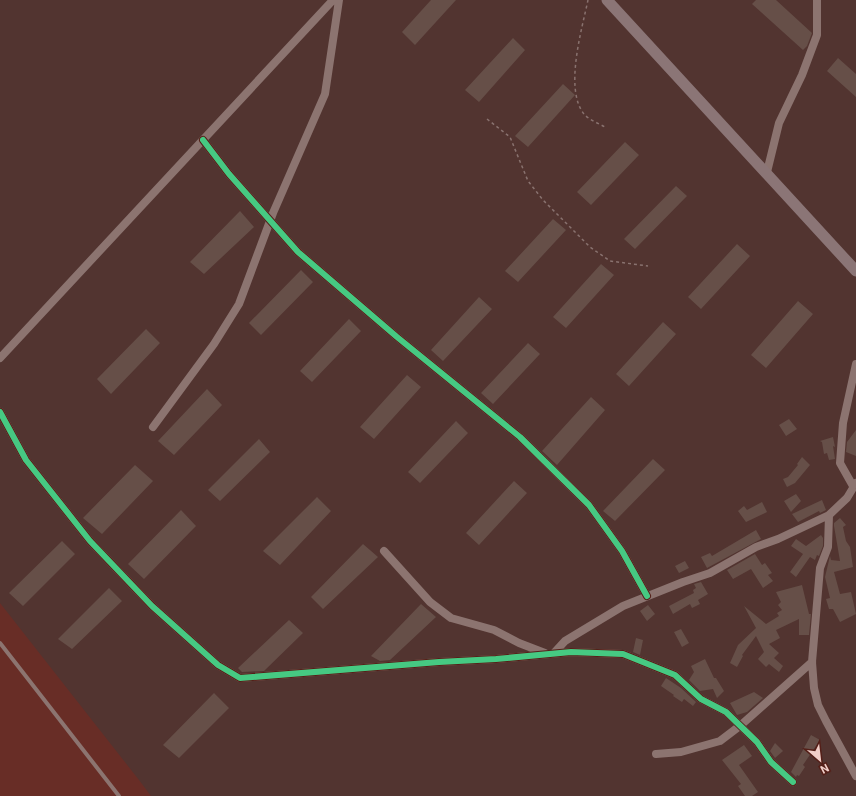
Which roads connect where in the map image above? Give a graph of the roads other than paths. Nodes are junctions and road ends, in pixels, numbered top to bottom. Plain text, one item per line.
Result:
1 (333, 0) edge
2 (339, 0) edge
3 (607, 0) edge
4 (817, 0) edge
5 (203, 140) junction
6 (767, 172) junction
7 (270, 221) junction
8 (856, 271) edge
9 (0, 358) edge
10 (856, 364) edge
11 (0, 412) edge
12 (153, 428) dead end
13 (854, 484) edge
14 (829, 515) junction
15 (384, 551) dead end
16 (647, 596) junction
17 (0, 643) edge
18 (551, 654) junction
19 (812, 662) junction
20 (741, 726) junction
21 (656, 754) dead end
22 (856, 776) edge
23 (793, 782) dead end
24 (119, 796) edge

1 - 5 street
2 - 7 street
3 - 6 main road
4 - 6 street
5 - 7 street
5 - 9 street
6 - 8 main road
7 - 12 street
7 - 16 street
10 - 13 street
11 - 18 street
13 - 14 street
14 - 16 street
14 - 19 street
15 - 18 street
16 - 18 street
17 - 24 lane
18 - 20 street
19 - 20 street
19 - 22 street
20 - 21 street
20 - 23 street

